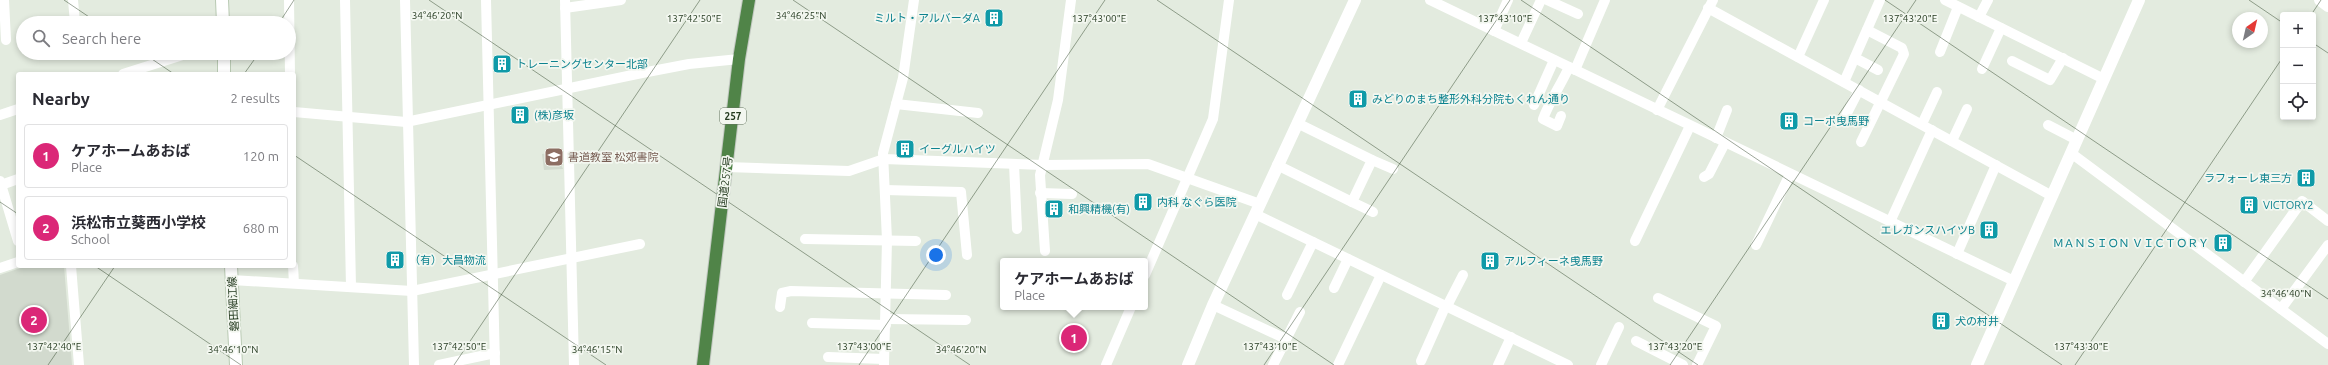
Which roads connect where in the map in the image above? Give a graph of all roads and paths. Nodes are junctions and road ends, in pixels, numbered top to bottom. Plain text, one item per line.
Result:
1 (4, 0) edge
2 (73, 0) edge
3 (222, 0) edge
4 (289, 0) edge
5 (345, 0) edge
6 (405, 0) edge
7 (486, 0) edge
8 (622, 0) edge
9 (749, 0) edge
10 (914, 0) edge
11 (1071, 0) edge
12 (1229, 0) edge
13 (1355, 0) edge
14 (1430, 0) edge
15 (1508, 0) edge
16 (1541, 0) edge
17 (1547, 0) edge
18 (1605, 0) edge
19 (1824, 0) edge
20 (1880, 0) edge
21 (1945, 0) edge
22 (1988, 0) edge
23 (2139, 0) edge
24 (2320, 0) edge
25 (565, 4) edge
26 (1711, 4) edge
27 (2328, 6) edge
28 (1958, 7) junction
29 (1578, 14) dead end
30 (74, 16) edge
31 (223, 16) edge
32 (289, 16) edge
33 (1979, 17) junction
34 (2001, 28) junction
35 (1867, 30) junction
36 (1494, 31) junction
37 (6, 40) dead end
38 (1521, 43) junction
39 (1940, 52) dead end
40 (1798, 57) junction
41 (1855, 58) junction
42 (2062, 58) junction
43 (740, 59) junction
44 (167, 60) edge
45 (224, 60) edge
46 (290, 60) edge
47 (1554, 60) junction
48 (2012, 61) dead end
49 (1572, 68) junction
50 (1982, 69) dead end
51 (1878, 70) dead end
52 (129, 72) edge
53 (224, 72) edge
54 (290, 72) edge
55 (2104, 79) junction
56 (1844, 82) junction
57 (567, 89) junction
58 (1859, 90) junction
59 (1937, 92) dead end
60 (1881, 102) junction
61 (896, 104) junction
62 (1534, 105) dead end
63 (490, 106) junction
64 (1967, 108) dead end
65 (16, 109) edge
66 (1657, 110) junction
67 (1727, 110) dead end
68 (296, 112) edge
69 (978, 114) dead end
70 (0, 115) edge
71 (1846, 115) dead end
72 (1561, 116) dead end
73 (347, 117) junction
74 (406, 122) junction
75 (1297, 123) junction
76 (1922, 124) junction
77 (1690, 126) junction
78 (2048, 126) dead end
79 (1932, 130) junction
80 (1716, 138) junction
81 (2077, 140) junction
82 (1952, 141) junction
83 (1861, 142) dead end
84 (1725, 143) junction
85 (2072, 153) junction
86 (884, 159) junction
87 (1372, 160) junction
88 (1014, 164) junction
89 (1043, 165) junction
90 (1277, 165) junction
91 (1996, 165) junction
92 (727, 167) junction
93 (1393, 170) dead end
94 (1790, 174) junction
95 (1188, 177) junction
96 (1704, 177) dead end
97 (16, 179) edge
98 (0, 183) edge
99 (885, 190) junction
100 (1040, 193) junction
101 (1072, 194) dead end
102 (2052, 196) junction
103 (1352, 202) junction
104 (1257, 209) junction
105 (1373, 212) dead end
106 (2328, 221) edge
107 (1890, 222) junction
108 (1017, 229) dead end
109 (16, 235) edge
110 (805, 239) dead end
111 (887, 240) junction
112 (916, 241) dead end
113 (1636, 241) dead end
114 (1313, 242) junction
115 (640, 244) dead end
116 (1756, 245) dead end
117 (2328, 245) edge
118 (1046, 251) dead end
119 (1957, 254) junction
120 (967, 255) dead end
121 (572, 257) junction
122 (1348, 259) junction
123 (16, 263) edge
124 (0, 268) edge
125 (70, 268) edge
126 (231, 268) edge
127 (293, 268) edge
128 (1148, 268) edge
129 (493, 273) junction
130 (1381, 275) junction
131 (1463, 275) dead end
132 (232, 280) junction
133 (2014, 281) junction
134 (2244, 282) junction
135 (294, 283) junction
136 (351, 287) junction
137 (1334, 288) dead end
138 (412, 291) junction
139 (886, 292) junction
140 (946, 295) dead end
141 (1287, 295) dead end
142 (1658, 298) dead end
143 (1213, 305) junction
144 (1446, 306) junction
145 (780, 307) dead end
146 (2281, 309) junction
147 (1130, 310) edge
148 (1300, 312) dead end
149 (966, 320) dead end
150 (886, 322) junction
151 (812, 323) dead end
152 (1619, 327) dead end
153 (1511, 337) junction
154 (1286, 339) junction
155 (1636, 342) dead end
156 (2328, 344) edge
157 (495, 353) junction
158 (828, 358) dead end
159 (1421, 361) dead end
160 (884, 362) edge
161 (79, 365) edge
162 (236, 365) edge
163 (414, 365) edge
164 (439, 365) edge
165 (495, 365) edge
166 (574, 365) edge
167 (703, 365) edge
168 (1106, 365) edge
169 (1188, 365) edge
170 (1273, 365) edge
171 (1338, 365) edge
172 (1498, 365) edge
173 (1568, 365) edge
174 (1601, 365) edge
175 (1683, 365) edge
176 (1697, 365) edge
177 (1977, 365) edge

1 - 37 street
2 - 30 street
3 - 31 street
4 - 32 street
5 - 73 street
6 - 74 street
7 - 63 street
8 - 25 street
9 - 43 highway, 国道257号 / 257
10 - 61 street
11 - 89 street
12 - 95 street
13 - 75 street
14 - 36 street
15 - 36 street
16 - 38 street
17 - 29 street
18 - 49 street
19 - 40 street
20 - 35 street
21 - 28 street
22 - 33 street
23 - 55 street
24 - 27 street
25 - 57 street
26 - 40 street
26 - 66 street
28 - 33 street
28 - 39 street
33 - 34 street
34 - 42 street
34 - 50 street
35 - 41 street
35 - 60 street
36 - 38 street
38 - 47 street
40 - 56 street
41 - 51 street
41 - 56 street
42 - 48 street
42 - 55 street
43 - 57 street
43 - 92 highway, 国道257号 / 257
44 - 52 street
45 - 53 street
46 - 54 street
47 - 49 street
47 - 62 street
49 - 66 street
49 - 72 street
55 - 81 street
56 - 58 street
57 - 63 street
57 - 121 street
58 - 60 street
58 - 71 street
59 - 76 street
60 - 76 street
60 - 83 street
61 - 69 street
61 - 86 street
63 - 74 street
63 - 129 street
64 - 82 street
65 - 70 street
66 - 77 street
67 - 80 street
68 - 73 street
73 - 74 street
73 - 136 street
74 - 138 street
75 - 87 street
75 - 90 street
76 - 79 street
77 - 80 street
77 - 113 street
78 - 81 street
79 - 82 street
79 - 107 street
80 - 84 street
81 - 85 street
82 - 91 street
84 - 94 street
84 - 96 street
85 - 102 street
85 - 134 street
86 - 88 street
86 - 92 street
86 - 99 street
87 - 93 street
87 - 103 street
88 - 89 street
88 - 108 street
89 - 95 street
89 - 100 street
90 - 103 street
90 - 104 street
91 - 102 street
91 - 119 street
92 - 167 highway, 国道257号 / 257
94 - 107 street
94 - 116 street
95 - 104 street
95 - 128 street
97 - 98 street
98 - 109 street
99 - 111 street
99 - 120 street
100 - 101 street
100 - 118 street
102 - 133 street
103 - 105 street
104 - 114 street
104 - 143 street
106 - 134 street
107 - 119 street
110 - 111 street
111 - 112 street
111 - 139 street
114 - 122 street
114 - 141 street
115 - 121 street
117 - 146 street
119 - 133 street
121 - 129 street
121 - 166 street
122 - 130 street
122 - 137 street
123 - 124 street
125 - 161 street
126 - 132 street, 磐田細江線
127 - 135 street
129 - 138 street
129 - 157 street
130 - 144 street
130 - 171 street
131 - 144 street
132 - 135 street
132 - 162 street, 磐田細江線
133 - 177 street
134 - 146 street
135 - 136 street
136 - 138 street
138 - 163 street
139 - 140 street
139 - 145 street
139 - 150 street
142 - 176 street
143 - 154 street
143 - 169 street
144 - 153 street
144 - 159 street
146 - 156 street
147 - 168 street
148 - 154 street
149 - 150 street
150 - 151 street
150 - 160 street
152 - 174 street
153 - 172 street
153 - 173 street
154 - 170 street
155 - 175 street
157 - 164 street
157 - 165 street
158 - 160 street

